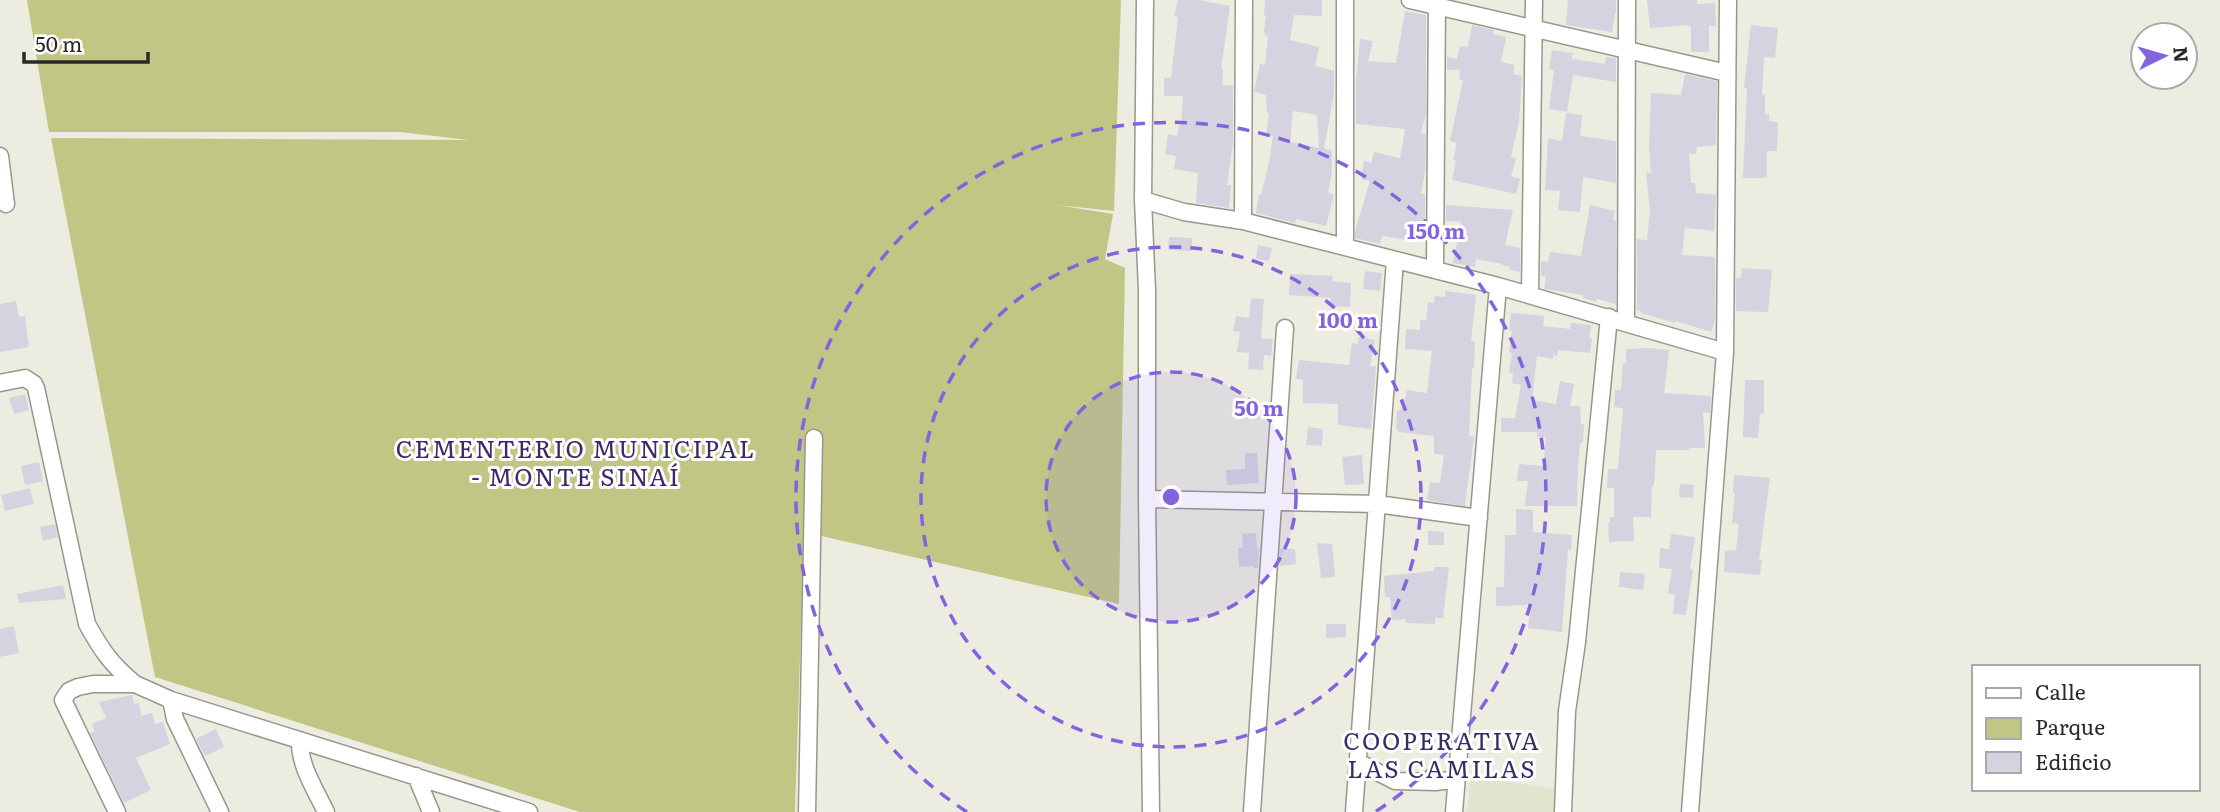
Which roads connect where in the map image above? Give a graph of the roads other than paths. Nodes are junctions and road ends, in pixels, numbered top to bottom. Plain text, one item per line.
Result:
1 (1145, 0) edge
2 (1244, 0) edge
3 (1345, 0) edge
4 (1410, 0) edge
5 (1534, 0) edge
6 (1627, 0) edge
7 (1728, 0) edge
8 (1437, 3) edge
9 (1534, 28) junction
10 (1627, 50) junction
11 (1727, 73) junction
12 (0, 156) edge
13 (1143, 200) junction
14 (6, 204) dead end
15 (1243, 221) junction
16 (1345, 247) junction
17 (1395, 260) junction
18 (1436, 270) junction
19 (1498, 286) junction
20 (1530, 295) junction
21 (1609, 317) junction
22 (1626, 321) junction
23 (1285, 328) dead end
24 (1725, 352) junction
25 (0, 383) edge
26 (814, 438) dead end
27 (1147, 499) junction
28 (1273, 500) junction
29 (1377, 504) junction
30 (1479, 518) junction
31 (135, 684) junction
32 (171, 700) junction
33 (300, 740) junction
34 (1358, 762) junction
35 (416, 776) junction
36 (1457, 779) junction
37 (117, 812) edge
38 (220, 812) edge
39 (326, 812) edge
40 (431, 812) edge
41 (529, 812) edge
42 (807, 812) edge
43 (1151, 812) edge
44 (1252, 812) edge
45 (1354, 812) edge
46 (1454, 812) edge
47 (1563, 812) edge
48 (1690, 812) edge

1 - 13 street
2 - 15 street
3 - 16 street
4 - 8 street
5 - 9 street
6 - 10 street
7 - 11 street
8 - 9 street
8 - 18 street
9 - 10 street
9 - 20 street
10 - 11 street
10 - 22 street
11 - 24 street
12 - 14 street
13 - 15 street
13 - 27 street
15 - 16 street
16 - 17 street
17 - 18 street
17 - 29 street
18 - 19 street
19 - 20 street
19 - 30 street
20 - 21 street
21 - 22 street
21 - 47 street
22 - 24 street
23 - 28 street
24 - 48 street
25 - 31 street
26 - 42 street
27 - 28 street
27 - 43 street
28 - 29 street
28 - 44 street
29 - 30 street
29 - 34 street
30 - 36 street
31 - 32 street
31 - 37 street
32 - 33 street
32 - 38 street
33 - 35 street
33 - 39 street
34 - 36 street
34 - 45 street
35 - 40 street
35 - 41 street
36 - 46 street

